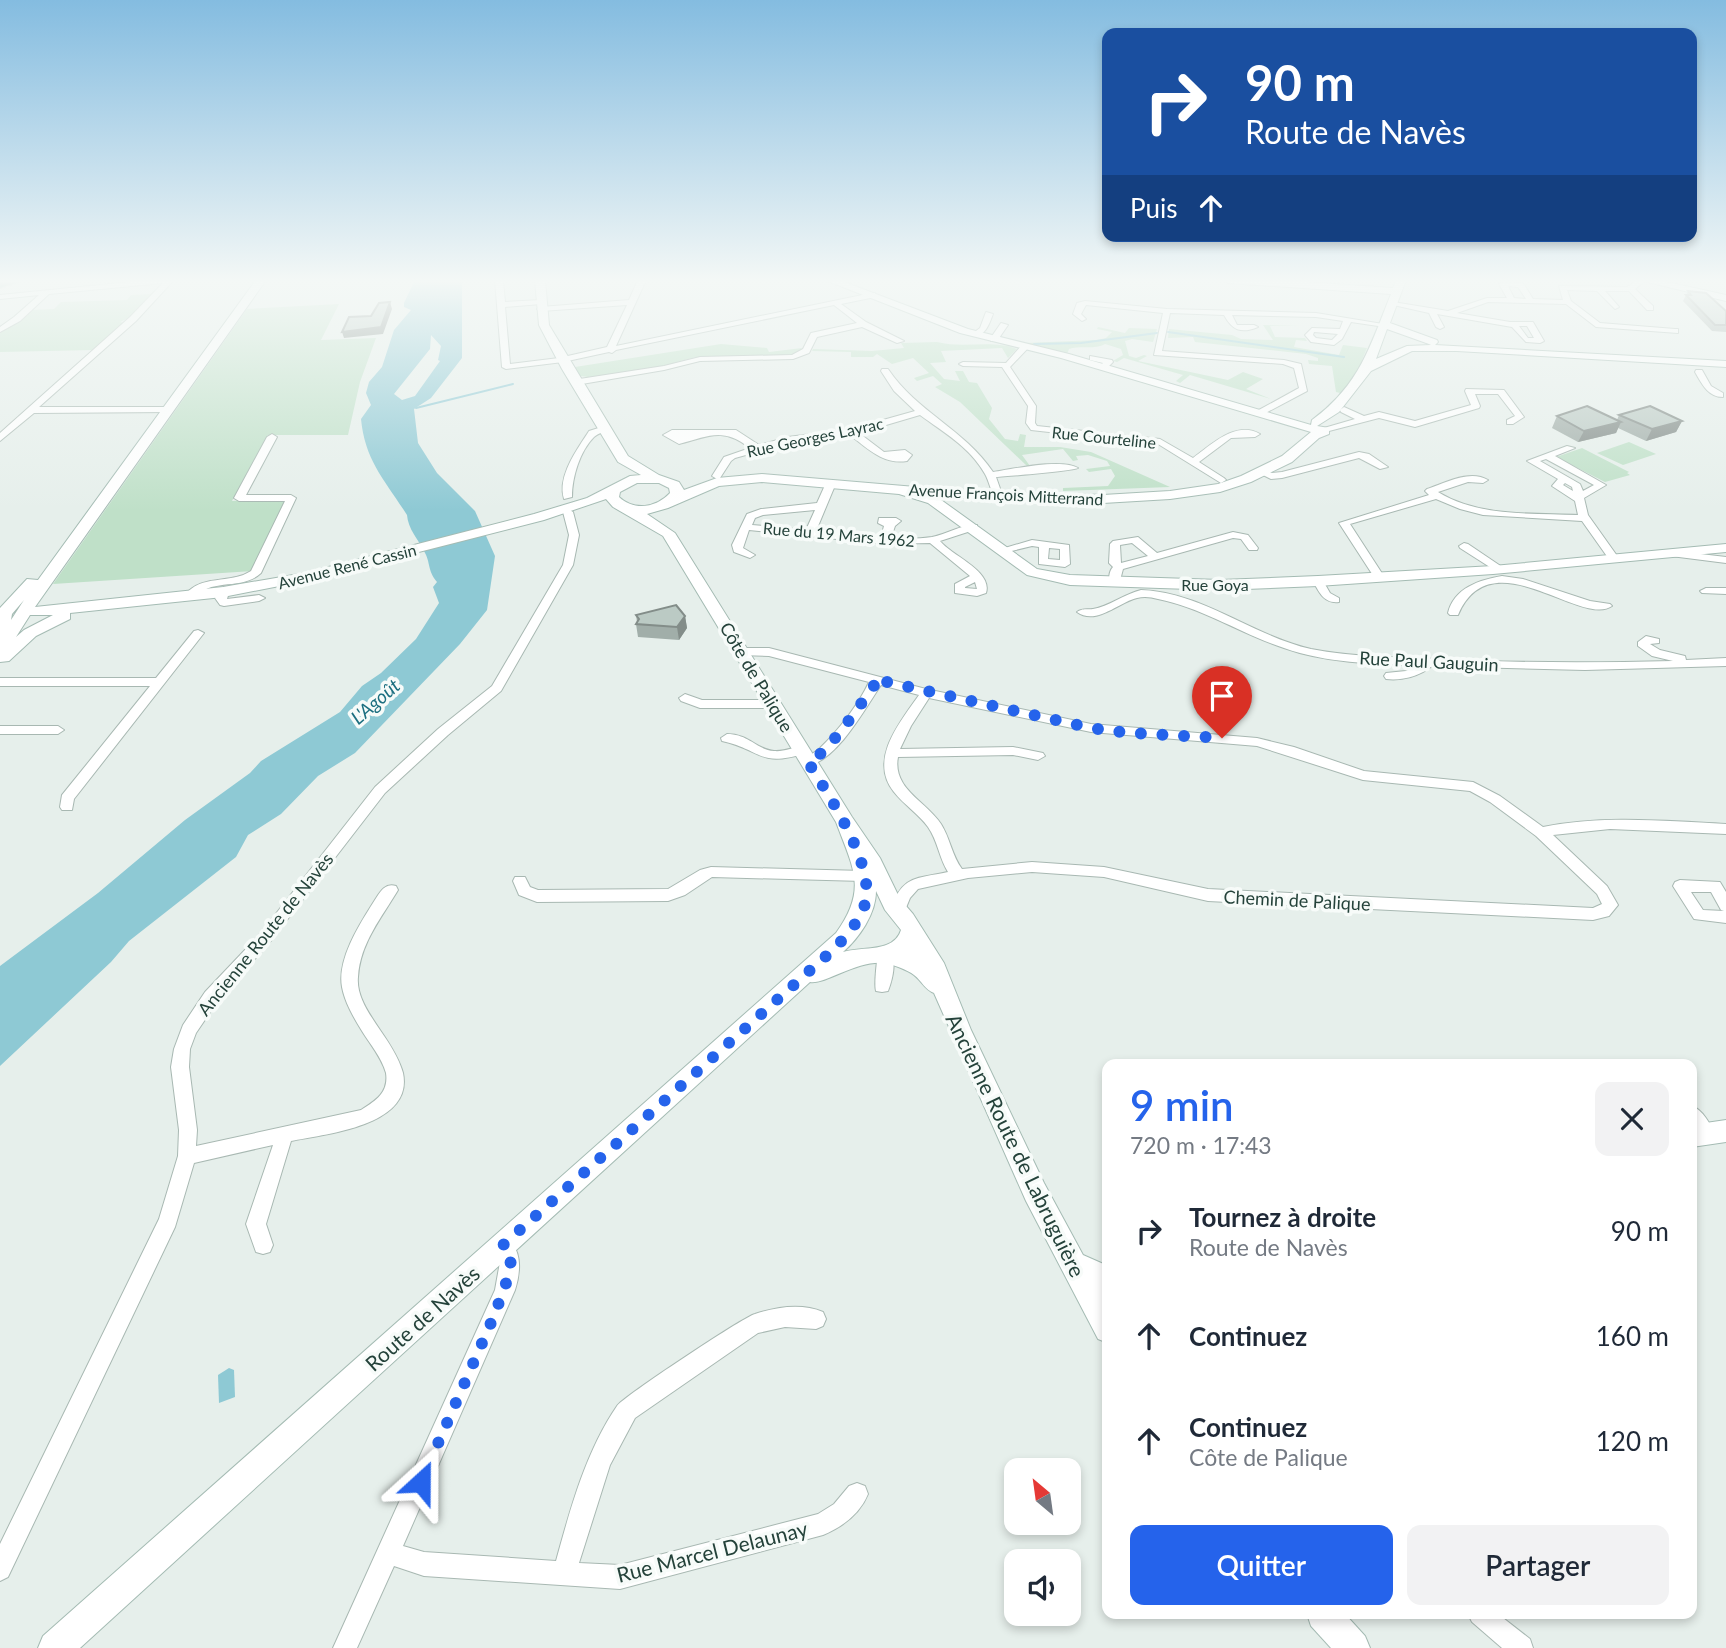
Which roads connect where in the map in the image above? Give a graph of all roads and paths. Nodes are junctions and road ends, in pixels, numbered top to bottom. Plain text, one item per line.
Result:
1 (92, 357) edge
2 (202, 357) edge
3 (203, 357) edge
4 (506, 357) edge
5 (576, 357) edge
6 (793, 357) edge
7 (1015, 357) edge
8 (1066, 357) edge
9 (1204, 357) edge
10 (1372, 357) edge
11 (1389, 357) edge
12 (1401, 357) edge
13 (1540, 357) edge
14 (1583, 357) edge
15 (1093, 358) dead end
16 (563, 359) junction
17 (963, 364) dead end
18 (197, 365) junction
19 (1006, 365) junction
20 (1103, 367) junction
21 (1726, 367) edge
22 (1367, 369) junction
23 (885, 371) dead end
24 (1699, 372) dead end
25 (576, 382) junction
26 (1720, 395) dead end
27 (33, 410) junction
28 (164, 410) junction
29 (923, 411) junction
30 (1260, 413) junction
31 (1345, 416) junction
32 (1283, 421) junction
33 (1510, 422) dead end
34 (1415, 424) junction
35 (1320, 426) junction
36 (604, 429) junction
37 (1401, 431) dead end
38 (852, 432) junction
39 (699, 433) dead end
40 (1255, 434) dead end
41 (272, 437) dead end
42 (0, 438) edge
43 (1296, 442) junction
44 (1570, 448) dead end
45 (758, 449) junction
46 (888, 455) dead end
47 (1547, 456) junction
48 (623, 459) junction
49 (1194, 462) junction
50 (1382, 467) dead end
51 (1073, 468) dead end
52 (992, 475) junction
53 (717, 476) junction
54 (658, 478) junction
55 (1266, 478) junction
56 (1221, 480) junction
57 (1483, 480) dead end
58 (831, 483) junction
59 (616, 488) junction
60 (946, 493) junction
61 (998, 494) junction
62 (1436, 496) junction
63 (1581, 498) junction
64 (673, 500) junction
65 (567, 504) junction
66 (821, 506) junction
67 (627, 509) junction
68 (539, 517) junction
69 (1584, 518) junction
70 (897, 522) dead end
71 (745, 527) junction
72 (973, 527) junction
73 (668, 533) junction
74 (810, 533) junction
75 (933, 540) junction
76 (885, 541) junction
77 (1044, 544) dead end
78 (1464, 546) dead end
79 (1253, 548) dead end
80 (1003, 550) junction
81 (1719, 554) edge
82 (750, 555) dead end
83 (1156, 557) junction
84 (1615, 560) junction
85 (1498, 572) junction
86 (1117, 575) junction
87 (977, 576) dead end
88 (1380, 578) junction
89 (1318, 581) junction
90 (39, 582) junction
91 (1142, 588) junction
92 (1726, 590) edge
93 (1706, 591) dead end
94 (223, 592) junction
95 (190, 596) junction
96 (260, 598) dead end
97 (153, 600) junction
98 (1335, 600) dead end
99 (79, 603) junction
100 (103, 606) junction
101 (1606, 606) dead end
102 (24, 610) junction
103 (1083, 612) dead end
104 (1454, 612) dead end
105 (4, 625) junction
106 (198, 633) dead end
107 (1655, 641) dead end
108 (746, 651) junction
109 (1, 653) edge
110 (1425, 662) junction
111 (1726, 662) edge
112 (1688, 664) junction
113 (1390, 676) dead end
114 (874, 679) junction
115 (0, 682) edge
116 (158, 682) junction
117 (926, 693) junction
118 (685, 698) dead end
119 (773, 704) junction
120 (0, 730) edge
121 (58, 730) dead end
122 (727, 738) dead end
123 (893, 753) junction
124 (1038, 756) dead end
125 (809, 757) junction
126 (66, 807) dead end
127 (845, 822) junction
128 (1726, 829) edge
129 (1541, 832) junction
130 (863, 876) junction
131 (958, 876) junction
132 (520, 881) dead end
133 (391, 890) dead end
134 (1726, 906) edge
135 (1726, 917) edge
136 (904, 919) junction
137 (856, 923) junction
138 (883, 955) junction
139 (881, 986) dead end
140 (790, 989) junction
141 (946, 998) junction
142 (283, 1135) junction
143 (187, 1156) junction
144 (262, 1245) dead end
145 (502, 1246) junction
146 (1072, 1264) junction
147 (1102, 1277) edge
148 (1102, 1309) edge
149 (816, 1320) dead end
150 (857, 1494) dead end
151 (390, 1553) junction
152 (0, 1569) edge
153 (565, 1573) junction
154 (1327, 1619) edge
155 (1486, 1619) edge
156 (55, 1648) edge
157 (345, 1648) edge
158 (1353, 1648) edge
159 (1521, 1648) edge

1 - 27 street
2 - 18 street
3 - 18 street
4 - 16 street
5 - 16 street
6 - 25 street
7 - 19 street
8 - 20 street
9 - 30 street
10 - 22 street
11 - 22 street, Avenue François Mitterrand
12 - 31 street, Avenue François Mitterrand
13 - 21 street, Avenue François Mitterrand
14 - 21 street, Avenue François Mitterrand
15 - 20 street
16 - 25 street
17 - 19 street
18 - 28 street
19 - 49 street, Rue Courteline
20 - 30 street
22 - 35 street, Avenue François Mitterrand
23 - 29 street
24 - 26 street
25 - 36 street
27 - 28 street
27 - 42 street
28 - 90 street
29 - 38 street, Rue Georges Layrac
29 - 52 street
30 - 32 street
31 - 34 street
31 - 35 street, Avenue François Mitterrand
32 - 35 street
32 - 43 street
33 - 34 street
34 - 37 street
35 - 43 street, Avenue François Mitterrand
35 - 55 street, Avenue François Mitterrand
36 - 48 street
36 - 65 street, Ancienne Route de Navès
38 - 45 street, Rue Georges Layrac
38 - 46 street
39 - 45 street
40 - 49 street
41 - 95 street
43 - 56 street, Avenue François Mitterrand
44 - 47 street
45 - 53 street, Rue Georges Layrac
47 - 63 street
47 - 63 street
48 - 54 street
48 - 59 street
49 - 56 street, Rue Courteline
50 - 55 street
51 - 52 street
52 - 61 street
53 - 54 street, Avenue François Mitterrand
53 - 60 street, Avenue François Mitterrand
54 - 59 street, Avenue François Mitterrand
54 - 64 street
55 - 61 street, Avenue François Mitterrand
56 - 61 street, Avenue François Mitterrand
57 - 62 street
58 - 60 street, Avenue François Mitterrand
58 - 64 street, Avenue François Mitterrand
58 - 66 street
59 - 67 street
59 - 68 street, Avenue René Cassin
60 - 61 street, Avenue François Mitterrand
60 - 72 street, Rue Goya
62 - 69 street
62 - 88 street
63 - 69 street
64 - 67 street, Avenue François Mitterrand
64 - 73 street
65 - 67 street, Avenue René Cassin
65 - 68 street, Avenue René Cassin
65 - 143 street, Ancienne Route de Navès
66 - 71 street
66 - 74 street
67 - 73 street, Côte de Palique
68 - 94 street, Avenue René Cassin
69 - 84 street
70 - 76 street
71 - 74 street, Rue du 19 Mars 1962
71 - 82 street
72 - 75 street, Rue du 19 Mars 1962
72 - 80 street, Rue Goya
73 - 108 street, Côte de Palique
74 - 76 street, Rue du 19 Mars 1962
75 - 76 street, Rue du 19 Mars 1962
75 - 87 street
77 - 80 street
78 - 85 street
79 - 83 street
80 - 86 street, Rue Goya
81 - 84 street, Rue Goya
83 - 86 street
83 - 86 street
84 - 85 street, Rue Goya
85 - 88 street, Rue Goya
85 - 101 street, Rue Goya
85 - 104 street, Rue Goya
86 - 91 street, Rue Goya
88 - 89 street, Rue Goya
89 - 91 street, Rue Goya
89 - 98 street
90 - 99 street
90 - 102 street
90 - 105 street
91 - 103 street
91 - 110 street, Rue Paul Gauguin
92 - 93 street
94 - 95 street, Avenue René Cassin
94 - 96 street
95 - 97 street, Avenue René Cassin
97 - 99 street, Avenue René Cassin
97 - 100 main road
99 - 102 street
100 - 102 street
100 - 109 street
102 - 105 street
102 - 109 street
105 - 109 street
106 - 116 street
107 - 112 street
108 - 114 street
108 - 119 street, Côte de Palique
110 - 112 street, Rue Paul Gauguin
110 - 113 street
111 - 112 street, Rue Paul Gauguin
114 - 117 street
114 - 125 street
115 - 116 street
116 - 126 street
117 - 123 street
117 - 129 street
118 - 119 street
119 - 125 street, Côte de Palique
120 - 121 street
122 - 125 street
123 - 124 street
123 - 131 street
125 - 127 street, Côte de Palique
127 - 130 street
127 - 136 street
128 - 129 street
129 - 131 street, Chemin de Palique
130 - 132 street
130 - 137 street
131 - 136 street, Chemin de Palique
133 - 142 street
134 - 135 street
136 - 137 street
136 - 138 street
136 - 141 street
137 - 138 street
137 - 140 street
138 - 139 street
138 - 140 street
138 - 141 street
140 - 145 street, Route de Navès
141 - 146 street, Ancienne Route de Labruguière
142 - 143 street
142 - 144 street
143 - 152 street, Ancienne Route de Navès
145 - 151 street
145 - 156 street, Route de Navès
146 - 147 street
146 - 148 street, Ancienne Route de Labruguière
149 - 153 street
150 - 153 street, Rue Marcel Delaunay
151 - 153 street, Rue Marcel Delaunay
151 - 157 street
154 - 158 street
155 - 159 street

